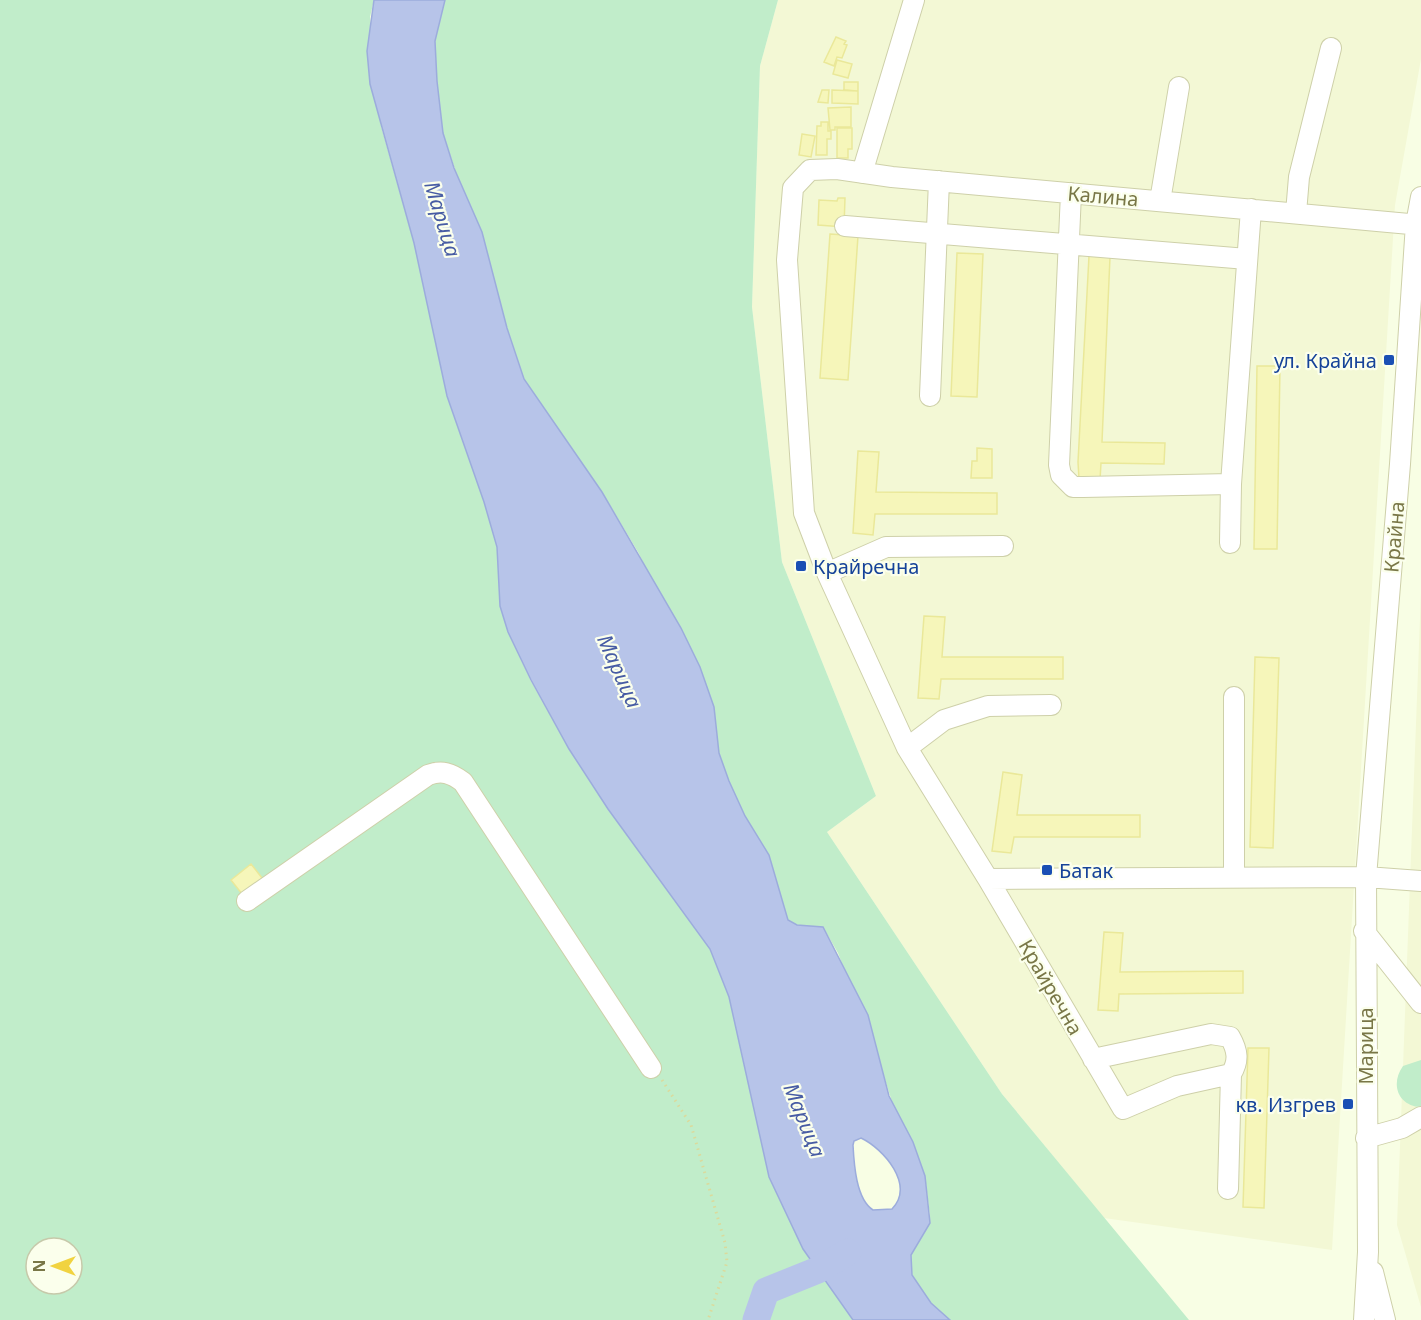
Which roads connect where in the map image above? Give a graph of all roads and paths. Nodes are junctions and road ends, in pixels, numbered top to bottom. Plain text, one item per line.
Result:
1 (914, 0) edge
2 (1331, 48) dead end
3 (1179, 87) dead end
4 (862, 173) junction
5 (939, 182) junction
6 (793, 188) joint
7 (1071, 193) junction
8 (1421, 196) edge
9 (1160, 201) junction
10 (1251, 209) junction
11 (1296, 213) junction
12 (1419, 225) edge
13 (845, 226) dead end
14 (937, 235) junction
15 (1069, 245) junction
16 (1247, 259) junction
17 (930, 396) dead end
18 (1231, 484) junction
19 (1230, 543) dead end
20 (1003, 546) dead end
21 (828, 573) junction
22 (1234, 698) dead end
23 (1051, 705) dead end
24 (907, 748) junction
25 (1365, 877) junction
26 (1234, 878) junction
27 (988, 879) junction
28 (1421, 881) edge
29 (247, 901) dead end
30 (1364, 931) junction
31 (1421, 1004) edge
32 (1093, 1059) junction
33 (651, 1068) joint
34 (1231, 1074) junction
35 (1421, 1117) edge
36 (1366, 1138) junction
37 (1228, 1190) dead end
38 (1368, 1252) junction
39 (708, 1320) edge
40 (1364, 1320) edge
41 (1385, 1320) edge

1 - 4 street
2 - 11 street
3 - 9 street
4 - 5 street, Калина
4 - 6 street, Калина
5 - 7 street, Калина
5 - 14 street
6 - 21 street, Крайречна
7 - 9 street, Калина
7 - 15 street
8 - 12 street, Крайна
9 - 10 street, Калина
10 - 11 street, Калина
10 - 16 street
11 - 12 street, Калина
12 - 25 street, Крайна
13 - 14 street
14 - 15 street
14 - 17 street
15 - 16 street
15 - 18 street
16 - 18 street
18 - 19 street
20 - 21 street
21 - 24 street, Крайречна
22 - 26 street
23 - 24 street
24 - 27 street, Крайречна
25 - 26 street
25 - 28 street
25 - 30 street, Марица
26 - 27 street
27 - 32 street, Крайречна
29 - 33 street
30 - 31 street
30 - 36 street, Марица
32 - 34 street, Крайречна
32 - 34 street
33 - 39 path
34 - 37 street
35 - 36 street
36 - 38 street, Марица
38 - 40 street, Марица
38 - 41 street, Марица

